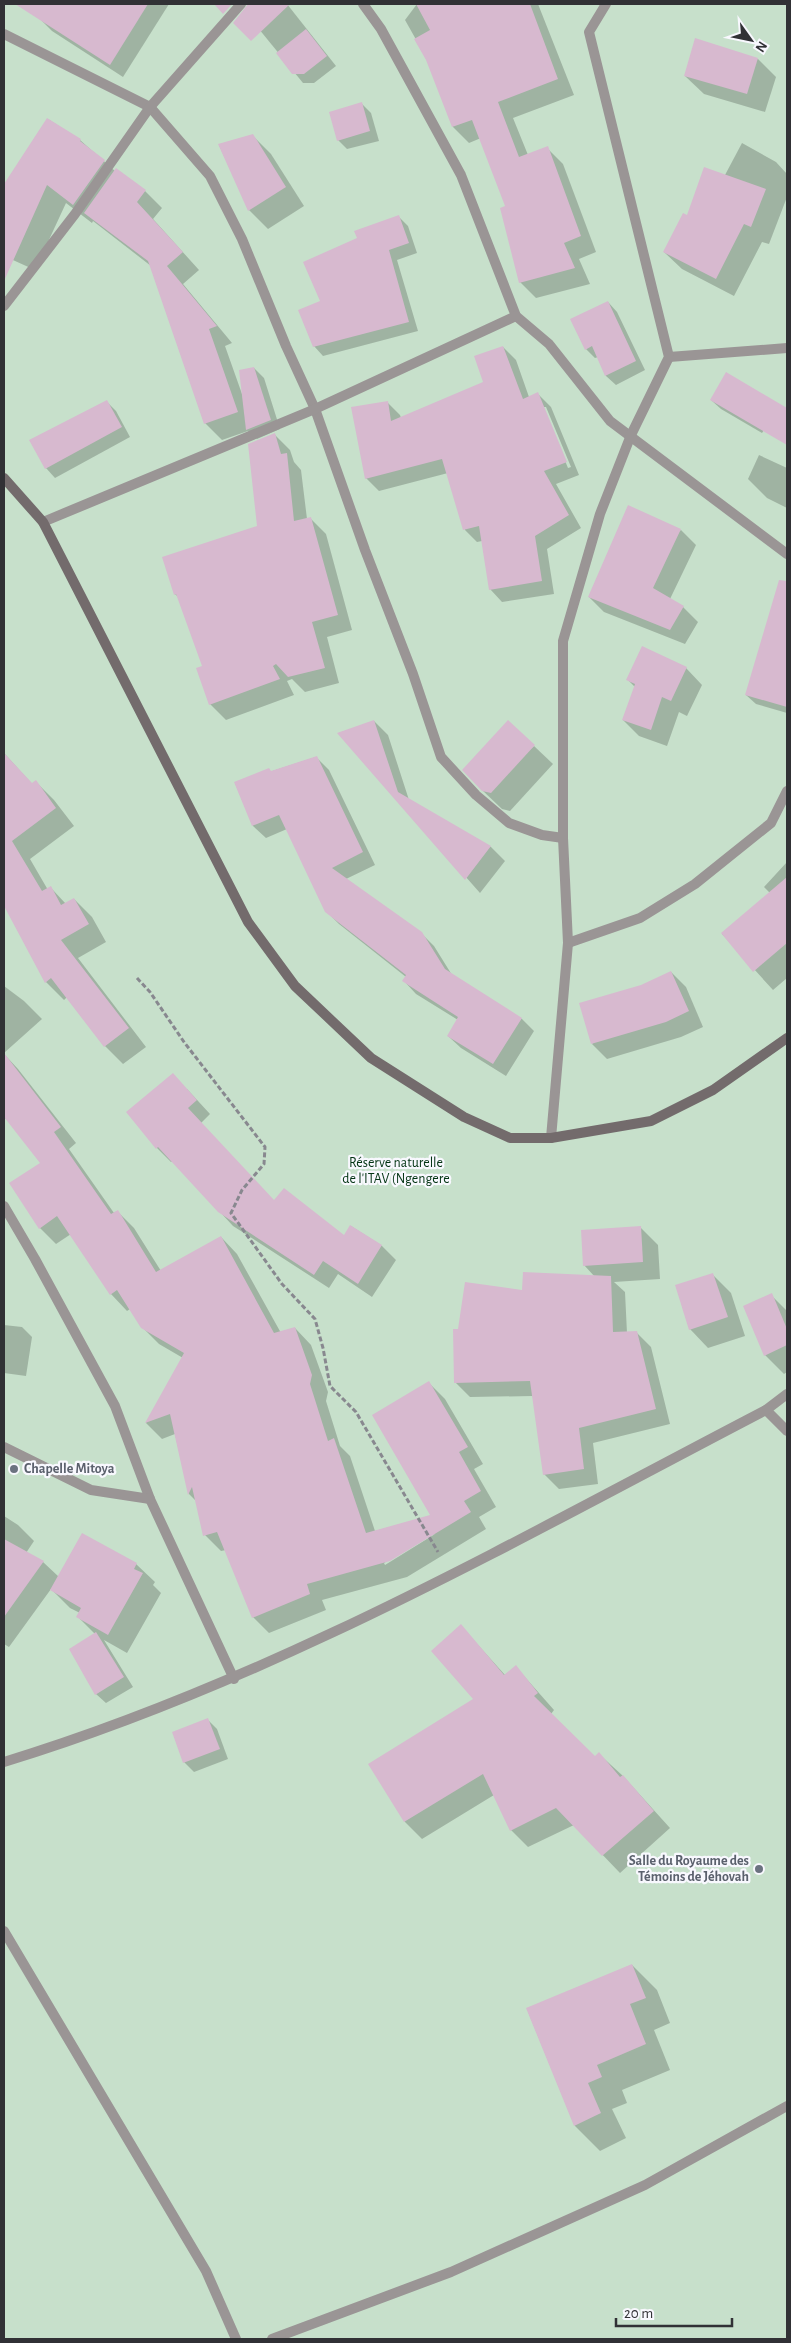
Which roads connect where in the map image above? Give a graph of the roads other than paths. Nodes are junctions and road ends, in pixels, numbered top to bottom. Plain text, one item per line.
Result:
1 (241, 4) edge
2 (362, 4) edge
3 (606, 4) edge
4 (4, 34) edge
5 (150, 107) junction
6 (4, 306) edge
7 (516, 316) junction
8 (787, 348) edge
9 (669, 357) junction
10 (315, 409) junction
11 (630, 435) junction
12 (4, 478) edge
13 (43, 522) junction
14 (787, 554) edge
15 (787, 791) edge
16 (563, 838) junction
17 (568, 943) junction
18 (787, 1038) edge
19 (551, 1138) junction
20 (4, 1206) edge
21 (787, 1394) edge
22 (766, 1410) junction
23 (787, 1431) edge
24 (4, 1447) edge
25 (150, 1499) junction
26 (234, 1678) junction
27 (4, 1762) edge
28 (4, 1931) edge
29 (787, 2106) edge
30 (236, 2339) edge
31 (272, 2339) edge

1 - 5 street
2 - 7 street
3 - 9 street
4 - 5 street
5 - 6 street
5 - 10 street
7 - 10 street
7 - 11 street
8 - 9 street
9 - 11 street
10 - 13 street
10 - 16 street
11 - 14 street
11 - 16 street
12 - 13 main road
13 - 19 main road
15 - 17 street
16 - 17 street
17 - 19 street
18 - 19 main road
20 - 25 street
21 - 22 street
22 - 23 street
22 - 26 street
24 - 25 street
25 - 26 street
26 - 27 street
28 - 30 street
29 - 31 street

